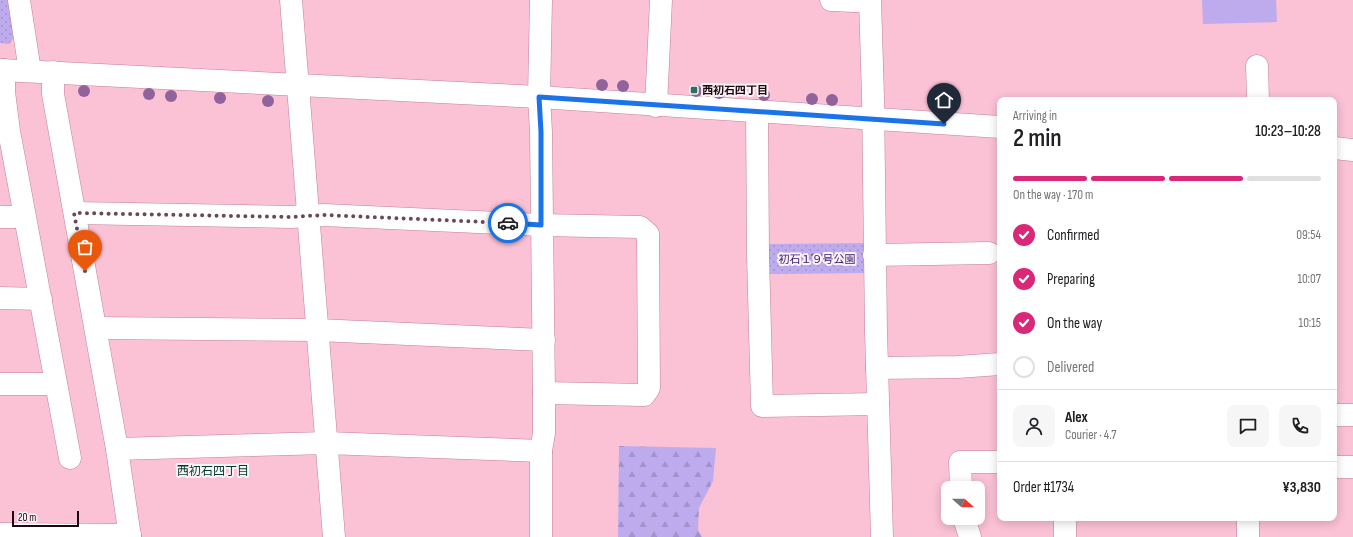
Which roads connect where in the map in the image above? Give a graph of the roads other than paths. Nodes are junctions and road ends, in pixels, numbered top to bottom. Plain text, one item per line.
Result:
1 (19, 0) edge
2 (291, 0) edge
3 (541, 0) edge
4 (662, 0) edge
5 (831, 0) edge
6 (868, 0) edge
7 (1258, 66) dead end
8 (2, 70) edge
9 (30, 71) junction
10 (53, 72) junction
11 (298, 85) junction
12 (539, 97) junction
13 (1258, 97) edge
14 (656, 106) junction
15 (757, 111) junction
16 (873, 119) junction
17 (997, 127) edge
18 (4, 132) edge
19 (1337, 148) edge
20 (1353, 150) edge
21 (74, 213) junction
22 (23, 215) junction
23 (308, 216) junction
24 (0, 217) edge
25 (541, 225) junction
26 (989, 253) dead end
27 (874, 255) junction
28 (0, 298) edge
29 (41, 299) junction
30 (96, 328) junction
31 (317, 330) junction
32 (544, 340) junction
33 (997, 364) edge
34 (877, 368) junction
35 (0, 384) edge
36 (55, 384) junction
37 (544, 393) junction
38 (878, 404) junction
39 (1337, 415) edge
40 (1353, 415) edge
41 (326, 442) junction
42 (117, 449) junction
43 (541, 451) junction
44 (70, 458) dead end
45 (997, 462) edge
46 (1353, 466) edge
47 (1337, 467) edge
48 (961, 481) edge
49 (1064, 521) edge
50 (1248, 521) edge
51 (966, 525) edge
52 (0, 534) edge
53 (130, 536) edge
54 (334, 537) edge
55 (541, 537) edge
56 (882, 537) edge
57 (970, 537) edge
58 (1065, 537) edge
59 (1248, 537) edge

1 - 9 street
2 - 11 street
3 - 12 street
4 - 14 street
5 - 6 street
6 - 16 street
7 - 13 street
8 - 9 street
8 - 18 street
9 - 10 street
10 - 11 street
10 - 21 street
11 - 12 street
11 - 23 street
12 - 14 street
12 - 25 street
14 - 15 street
15 - 16 street
15 - 38 street
16 - 17 street
16 - 27 street
18 - 22 street
19 - 20 street
21 - 23 street
21 - 30 street
22 - 24 street
22 - 29 street
23 - 25 street
23 - 31 street
25 - 32 street
25 - 37 street
26 - 27 street
27 - 34 street
28 - 29 street
29 - 36 street
30 - 31 street
30 - 42 street
31 - 32 street
31 - 41 street
32 - 37 street
33 - 34 street
34 - 38 street
35 - 36 street
36 - 44 street
37 - 43 street
38 - 56 street
39 - 40 street
41 - 42 street
41 - 43 street
41 - 54 street
42 - 53 street
43 - 55 street
45 - 48 street
46 - 47 street
49 - 58 street
50 - 59 street
51 - 57 street
52 - 53 street

